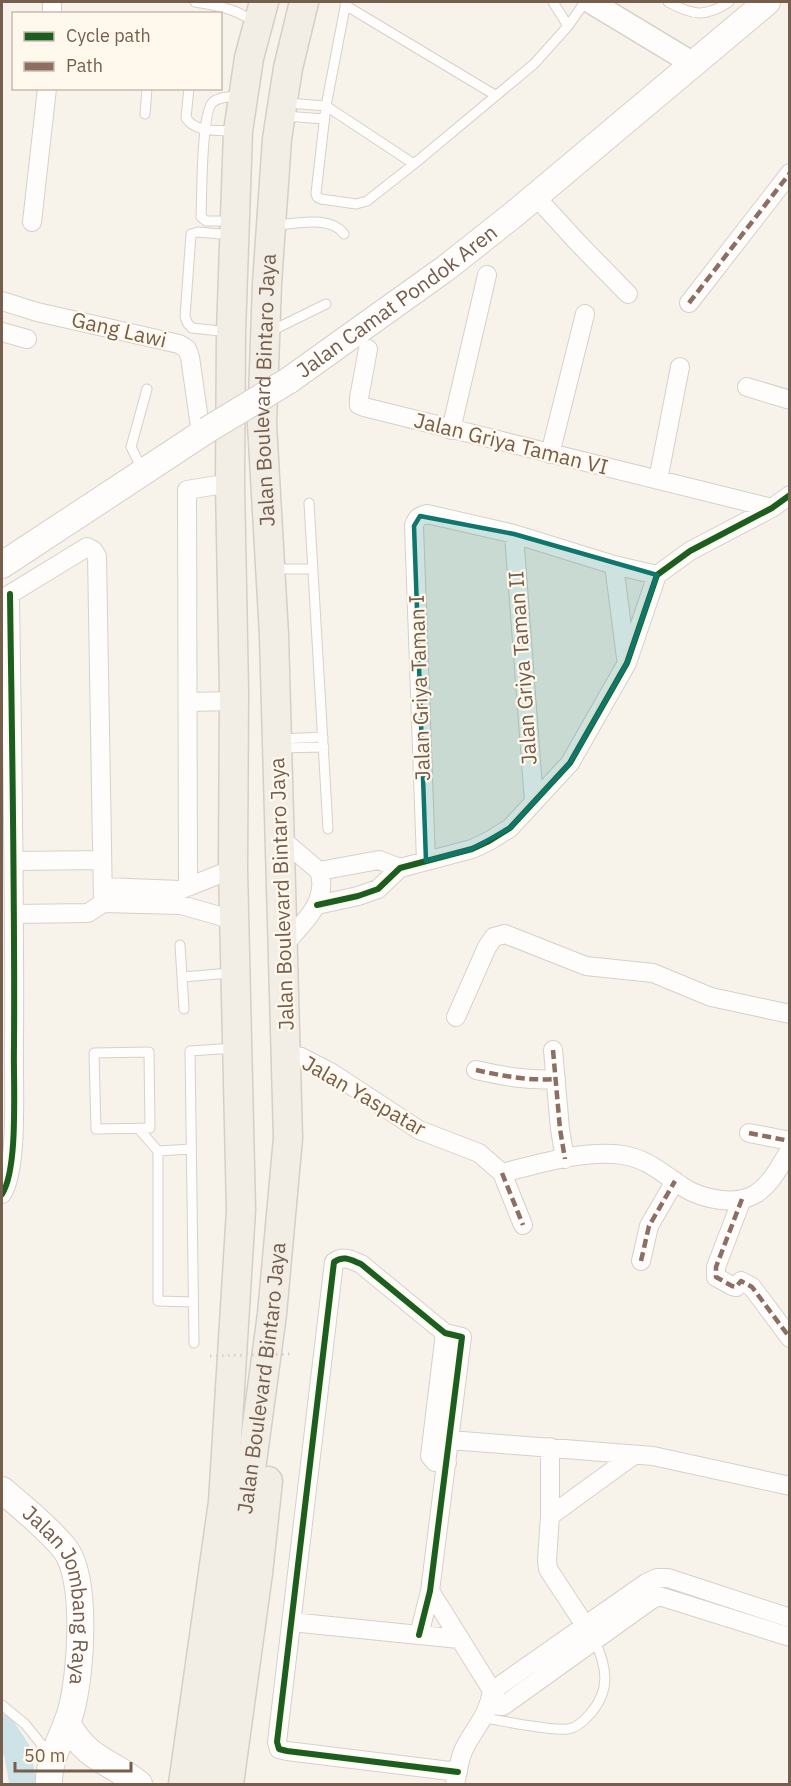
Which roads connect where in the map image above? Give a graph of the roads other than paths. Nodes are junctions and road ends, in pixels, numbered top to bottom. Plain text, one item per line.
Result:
1 (195, 2) edge
2 (238, 2) edge
3 (304, 2) edge
4 (553, 2) edge
5 (585, 2) edge
6 (591, 2) edge
7 (668, 2) edge
8 (729, 2) edge
9 (767, 2) edge
10 (345, 3) edge
11 (254, 11) edge
12 (568, 26) junction
13 (692, 63) junction
14 (47, 90) edge
15 (147, 90) edge
16 (189, 90) edge
17 (495, 95) junction
18 (243, 96) junction
19 (326, 106) junction
20 (280, 109) junction
21 (145, 114) dead end
22 (324, 119) junction
23 (205, 129) junction
24 (238, 131) junction
25 (414, 164) junction
26 (789, 173) edge
27 (536, 197) junction
28 (32, 222) dead end
29 (270, 225) junction
30 (234, 228) junction
31 (344, 234) dead end
32 (487, 275) dead end
33 (628, 294) dead end
34 (2, 301) edge
35 (689, 303) dead end
36 (326, 304) dead end
37 (585, 314) dead end
38 (2, 332) edge
39 (231, 332) junction
40 (266, 334) junction
41 (27, 339) dead end
42 (368, 349) dead end
43 (680, 367) dead end
44 (747, 387) dead end
45 (147, 389) dead end
46 (789, 400) edge
47 (452, 430) junction
48 (204, 432) junction
49 (550, 454) junction
50 (144, 472) junction
51 (658, 480) junction
52 (230, 483) junction
53 (789, 495) edge
54 (309, 503) dead end
55 (772, 508) junction
56 (514, 534) junction
57 (4, 560) edge
58 (614, 565) junction
59 (270, 572) junction
60 (312, 572) junction
61 (657, 574) junction
62 (6, 597) edge
63 (627, 663) junction
64 (234, 696) junction
65 (188, 697) junction
66 (323, 742) junction
67 (278, 744) junction
68 (534, 802) junction
69 (328, 829) dead end
70 (279, 837) junction
71 (102, 860) junction
72 (14, 861) junction
73 (426, 861) junction
74 (400, 868) junction
75 (233, 869) junction
76 (319, 871) junction
77 (183, 894) junction
78 (104, 895) junction
79 (317, 905) junction
80 (15, 914) junction
81 (234, 920) junction
82 (180, 945) dead end
83 (282, 947) junction
84 (235, 973) junction
85 (182, 977) junction
86 (184, 1009) dead end
87 (789, 1014) edge
88 (456, 1017) dead end
89 (238, 1048) junction
90 (552, 1050) dead end
91 (287, 1055) junction
92 (476, 1070) dead end
93 (7, 1075) edge
94 (556, 1079) junction
95 (138, 1128) junction
96 (749, 1132) dead end
97 (789, 1141) edge
98 (191, 1149) junction
99 (789, 1150) edge
100 (158, 1151) junction
101 (565, 1159) junction
102 (502, 1173) junction
103 (675, 1181) junction
104 (2, 1194) edge
105 (742, 1199) junction
106 (282, 1220) junction
107 (240, 1221) junction
108 (523, 1225) dead end
109 (641, 1261) dead end
110 (193, 1302) junction
111 (271, 1323) junction
112 (445, 1333) junction
113 (789, 1338) edge
114 (194, 1343) dead end
115 (450, 1440) junction
116 (550, 1447) junction
117 (634, 1455) junction
118 (447, 1463) junction
119 (789, 1486) edge
120 (2, 1490) edge
121 (234, 1504) junction
122 (550, 1516) junction
123 (430, 1591) junction
124 (789, 1618) edge
125 (291, 1622) junction
126 (590, 1633) junction
127 (418, 1635) junction
128 (789, 1637) edge
129 (459, 1639) junction
130 (492, 1705) junction
131 (2, 1706) edge
132 (67, 1723) junction
133 (53, 1759) junction
134 (457, 1778) edge
135 (49, 1785) edge
136 (139, 1785) edge
137 (183, 1785) edge
138 (204, 1785) edge
139 (229, 1785) edge

1 - 11 lane
2 - 11 lane
3 - 20 main road, Jalan Boulevard Bintaro Jaya
4 - 12 lane
5 - 12 lane
6 - 13 street
7 - 8 lane
9 - 13 main road, Jalan Camat Pondok Aren
10 - 17 lane
10 - 19 lane
11 - 18 main road, Jalan Boulevard Bintaro Jaya
12 - 17 lane
13 - 27 main road, Jalan Camat Pondok Aren
14 - 28 street
15 - 21 lane
16 - 23 lane
17 - 25 lane
18 - 23 lane
18 - 24 main road, Jalan Boulevard Bintaro Jaya
19 - 20 lane
19 - 22 lane
19 - 25 lane
20 - 22 lane
20 - 29 main road, Jalan Boulevard Bintaro Jaya
22 - 25 lane
23 - 24 lane
23 - 30 lane
24 - 30 main road, Jalan Boulevard Bintaro Jaya
26 - 35 street
27 - 33 street
27 - 48 main road, Jalan Camat Pondok Aren, bridge
29 - 31 lane
29 - 40 main road, Jalan Boulevard Bintaro Jaya
30 - 39 main road, Jalan Boulevard Bintaro Jaya
30 - 39 lane
32 - 47 street
34 - 48 street, Gang Lawi
36 - 40 lane
37 - 49 street
38 - 41 street
39 - 52 main road, Jalan Boulevard Bintaro Jaya
40 - 59 main road, Jalan Boulevard Bintaro Jaya
42 - 47 street, Jalan Griya Taman VI
43 - 51 street
44 - 46 street
45 - 50 lane
47 - 49 street, Jalan Griya Taman VI
48 - 50 main road, Jalan Camat Pondok Aren
49 - 51 street, Jalan Griya Taman VI
50 - 57 main road, Jalan Camat Pondok Aren
51 - 55 street, Jalan Griya Taman VI
52 - 64 main road, Jalan Boulevard Bintaro Jaya
52 - 65 street
53 - 55 street
54 - 60 lane
55 - 61 street
56 - 58 street
56 - 68 street, Jalan Griya Taman II
56 - 73 street, Jalan Griya Taman I
58 - 61 street
58 - 63 street
59 - 60 lane
59 - 67 main road, Jalan Boulevard Bintaro Jaya
60 - 66 lane
61 - 63 street
62 - 71 street
62 - 72 street
63 - 68 street
64 - 65 street
64 - 75 main road, Jalan Boulevard Bintaro Jaya
65 - 77 street
66 - 67 lane
66 - 69 lane
67 - 70 main road, Jalan Boulevard Bintaro Jaya
68 - 73 street
70 - 76 street
70 - 83 main road, Jalan Boulevard Bintaro Jaya
71 - 72 street
71 - 78 street
72 - 80 street
73 - 74 street
74 - 76 street
74 - 79 street
75 - 77 street
75 - 81 main road, Jalan Boulevard Bintaro Jaya
76 - 79 street
77 - 78 street
77 - 81 street
78 - 80 street
79 - 83 street
80 - 93 street
81 - 84 main road, Jalan Boulevard Bintaro Jaya
82 - 85 lane
83 - 91 main road, Jalan Boulevard Bintaro Jaya
84 - 85 lane
84 - 89 main road, Jalan Boulevard Bintaro Jaya
85 - 86 lane
87 - 88 street
89 - 98 lane
89 - 107 main road, Jalan Boulevard Bintaro Jaya
90 - 94 street
91 - 102 street, Jalan Yaspatar
91 - 106 main road, Jalan Boulevard Bintaro Jaya
92 - 94 street
93 - 104 street
94 - 101 street
95 - 95 lane
95 - 100 lane
96 - 97 street
98 - 100 lane
98 - 110 lane
99 - 105 street
100 - 110 lane
101 - 102 street
101 - 103 street
102 - 108 street
103 - 105 street
103 - 109 street
105 - 113 street
106 - 107 main road
106 - 111 main road, Jalan Boulevard Bintaro Jaya
107 - 121 main road, Jalan Boulevard Bintaro Jaya
110 - 114 lane
111 - 121 main road, Jalan Boulevard Bintaro Jaya
111 - 139 main road
112 - 115 street
112 - 118 street
112 - 125 street
115 - 116 street
115 - 118 street
116 - 117 street
116 - 122 street
117 - 119 street
117 - 122 street
118 - 123 street
120 - 132 main road, Jalan Jombang Raya
121 - 137 main road, Jalan Boulevard Bintaro Jaya
121 - 138 main road, Jalan Boulevard Bintaro Jaya
122 - 126 street
123 - 127 street
123 - 129 street
124 - 126 street
125 - 127 street
125 - 134 street
126 - 128 street
126 - 130 street
126 - 130 lane
127 - 129 street
129 - 130 street
130 - 134 street
131 - 133 lane
132 - 133 main road, Jalan Jombang Raya
132 - 136 main road
133 - 135 main road, Jalan Jombang Raya

